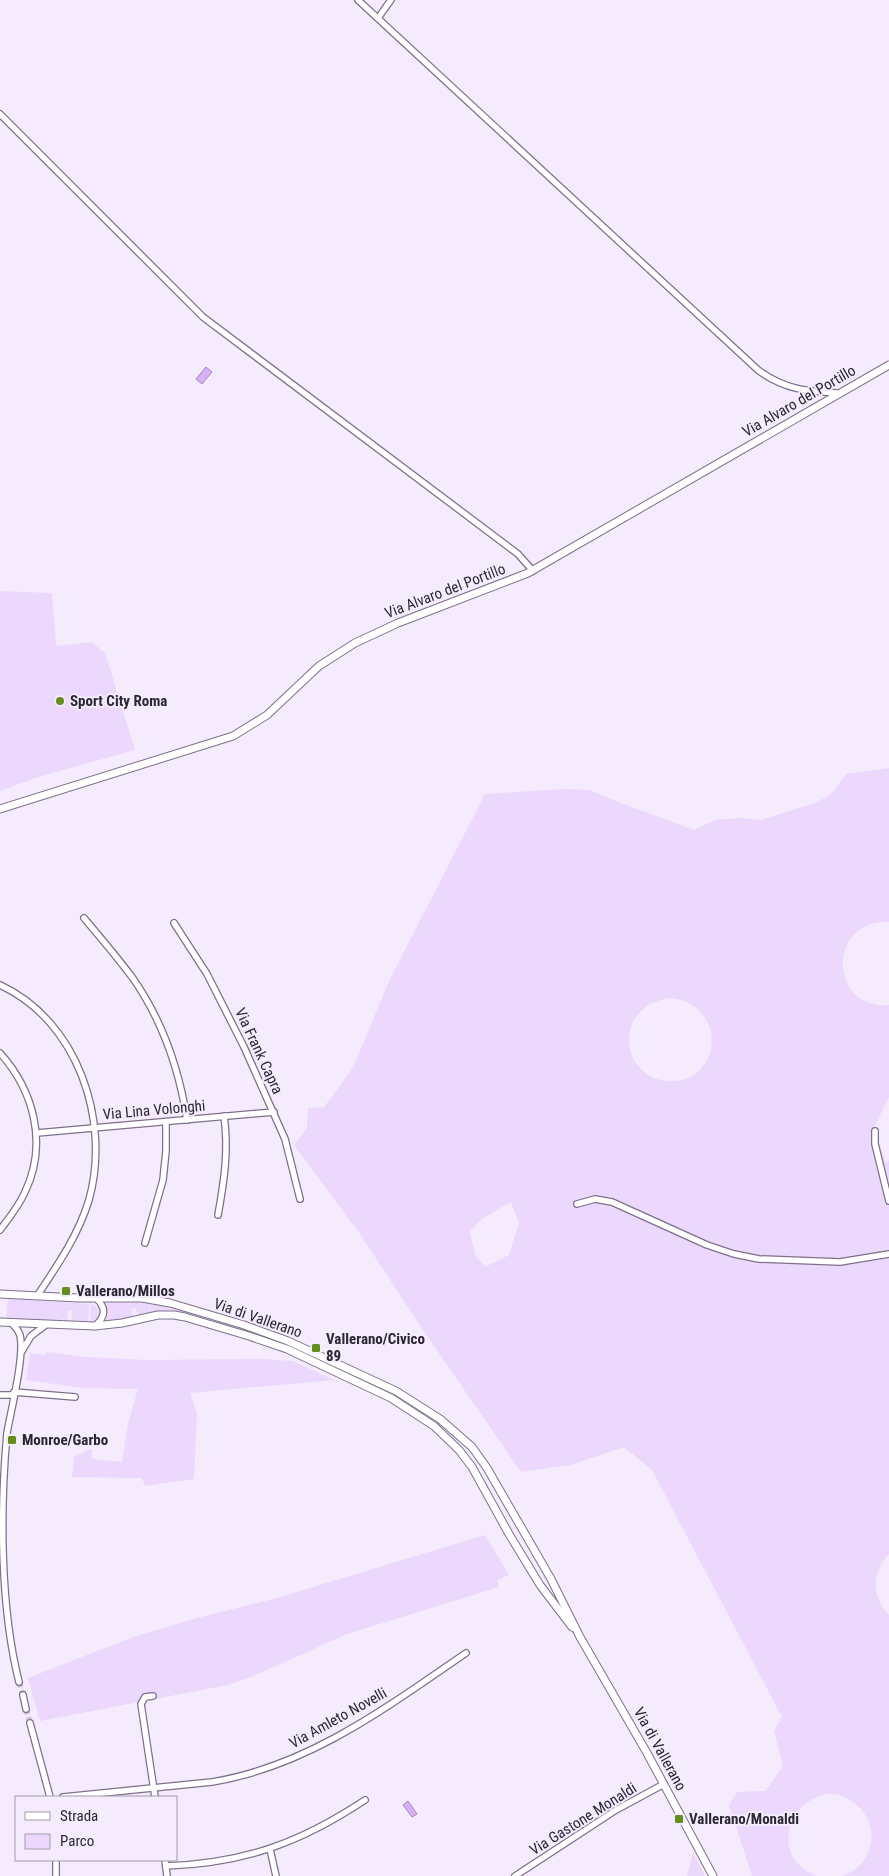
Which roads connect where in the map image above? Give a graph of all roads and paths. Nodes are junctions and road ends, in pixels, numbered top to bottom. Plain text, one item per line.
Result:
1 (358, 0) edge
2 (391, 0) edge
3 (378, 18) junction
4 (0, 114) edge
5 (889, 365) edge
6 (839, 393) junction
7 (533, 570) junction
8 (0, 809) edge
9 (84, 918) dead end
10 (174, 923) dead end
11 (0, 985) edge
12 (0, 1053) edge
13 (274, 1112) junction
14 (224, 1116) junction
15 (187, 1120) junction
16 (166, 1122) junction
17 (94, 1128) junction
18 (875, 1131) dead end
19 (36, 1133) junction
20 (300, 1200) dead end
21 (889, 1201) edge
22 (577, 1204) dead end
23 (218, 1215) dead end
24 (0, 1230) edge
25 (145, 1243) dead end
26 (889, 1254) edge
27 (0, 1294) edge
28 (37, 1296) junction
29 (98, 1299) junction
30 (0, 1322) edge
31 (11, 1323) junction
32 (47, 1324) junction
33 (95, 1326) junction
34 (22, 1351) junction
35 (14, 1394) junction
36 (0, 1395) edge
37 (75, 1397) dead end
38 (580, 1637) junction
39 (466, 1654) dead end
40 (19, 1682) tunnel mouth
41 (23, 1695) tunnel mouth
42 (153, 1696) dead end
43 (26, 1710) tunnel mouth
44 (30, 1723) tunnel mouth
45 (664, 1784) junction
46 (153, 1788) junction
47 (50, 1796) edge
48 (73, 1796) edge
49 (155, 1796) edge
50 (365, 1800) dead end
51 (270, 1849) junction
52 (56, 1861) edge
53 (166, 1863) edge
54 (56, 1876) edge
55 (167, 1876) edge
56 (276, 1876) edge
57 (515, 1876) edge
58 (713, 1876) edge

1 - 3 street
2 - 3 street
3 - 6 street
4 - 7 street
5 - 6 street, Via Alvaro del Portillo
6 - 7 street, Via Alvaro del Portillo
7 - 8 street, Via Alvaro del Portillo
9 - 15 street
10 - 13 street, Via Frank Capra
11 - 17 street
12 - 19 street
13 - 14 street, Via Lina Volonghi
13 - 20 street, Via Frank Capra
14 - 15 street, Via Lina Volonghi
14 - 23 street
15 - 16 street, Via Lina Volonghi
16 - 17 street, Via Lina Volonghi
16 - 25 street
17 - 19 street, Via Lina Volonghi
17 - 28 street
18 - 21 street
19 - 24 street
22 - 26 street
27 - 28 street, Via di Vallerano
28 - 29 street, Via di Vallerano
29 - 33 street
29 - 38 street, Via di Vallerano
30 - 31 street, Via di Vallerano
31 - 32 street, Via di Vallerano
31 - 34 street
32 - 33 street, Via di Vallerano
32 - 34 street
33 - 38 street, Via di Vallerano
34 - 35 street
35 - 36 street
35 - 37 street
35 - 40 street
38 - 45 street, Via di Vallerano
39 - 46 street, Via Amleto Novelli
41 - 43 street
42 - 46 street
44 - 47 street
45 - 57 street, Via Gastone Monaldi
45 - 58 street, Via di Vallerano
46 - 48 street, Via Amleto Novelli
46 - 49 street
50 - 51 street
51 - 53 street
51 - 56 street
52 - 54 street
53 - 55 street

